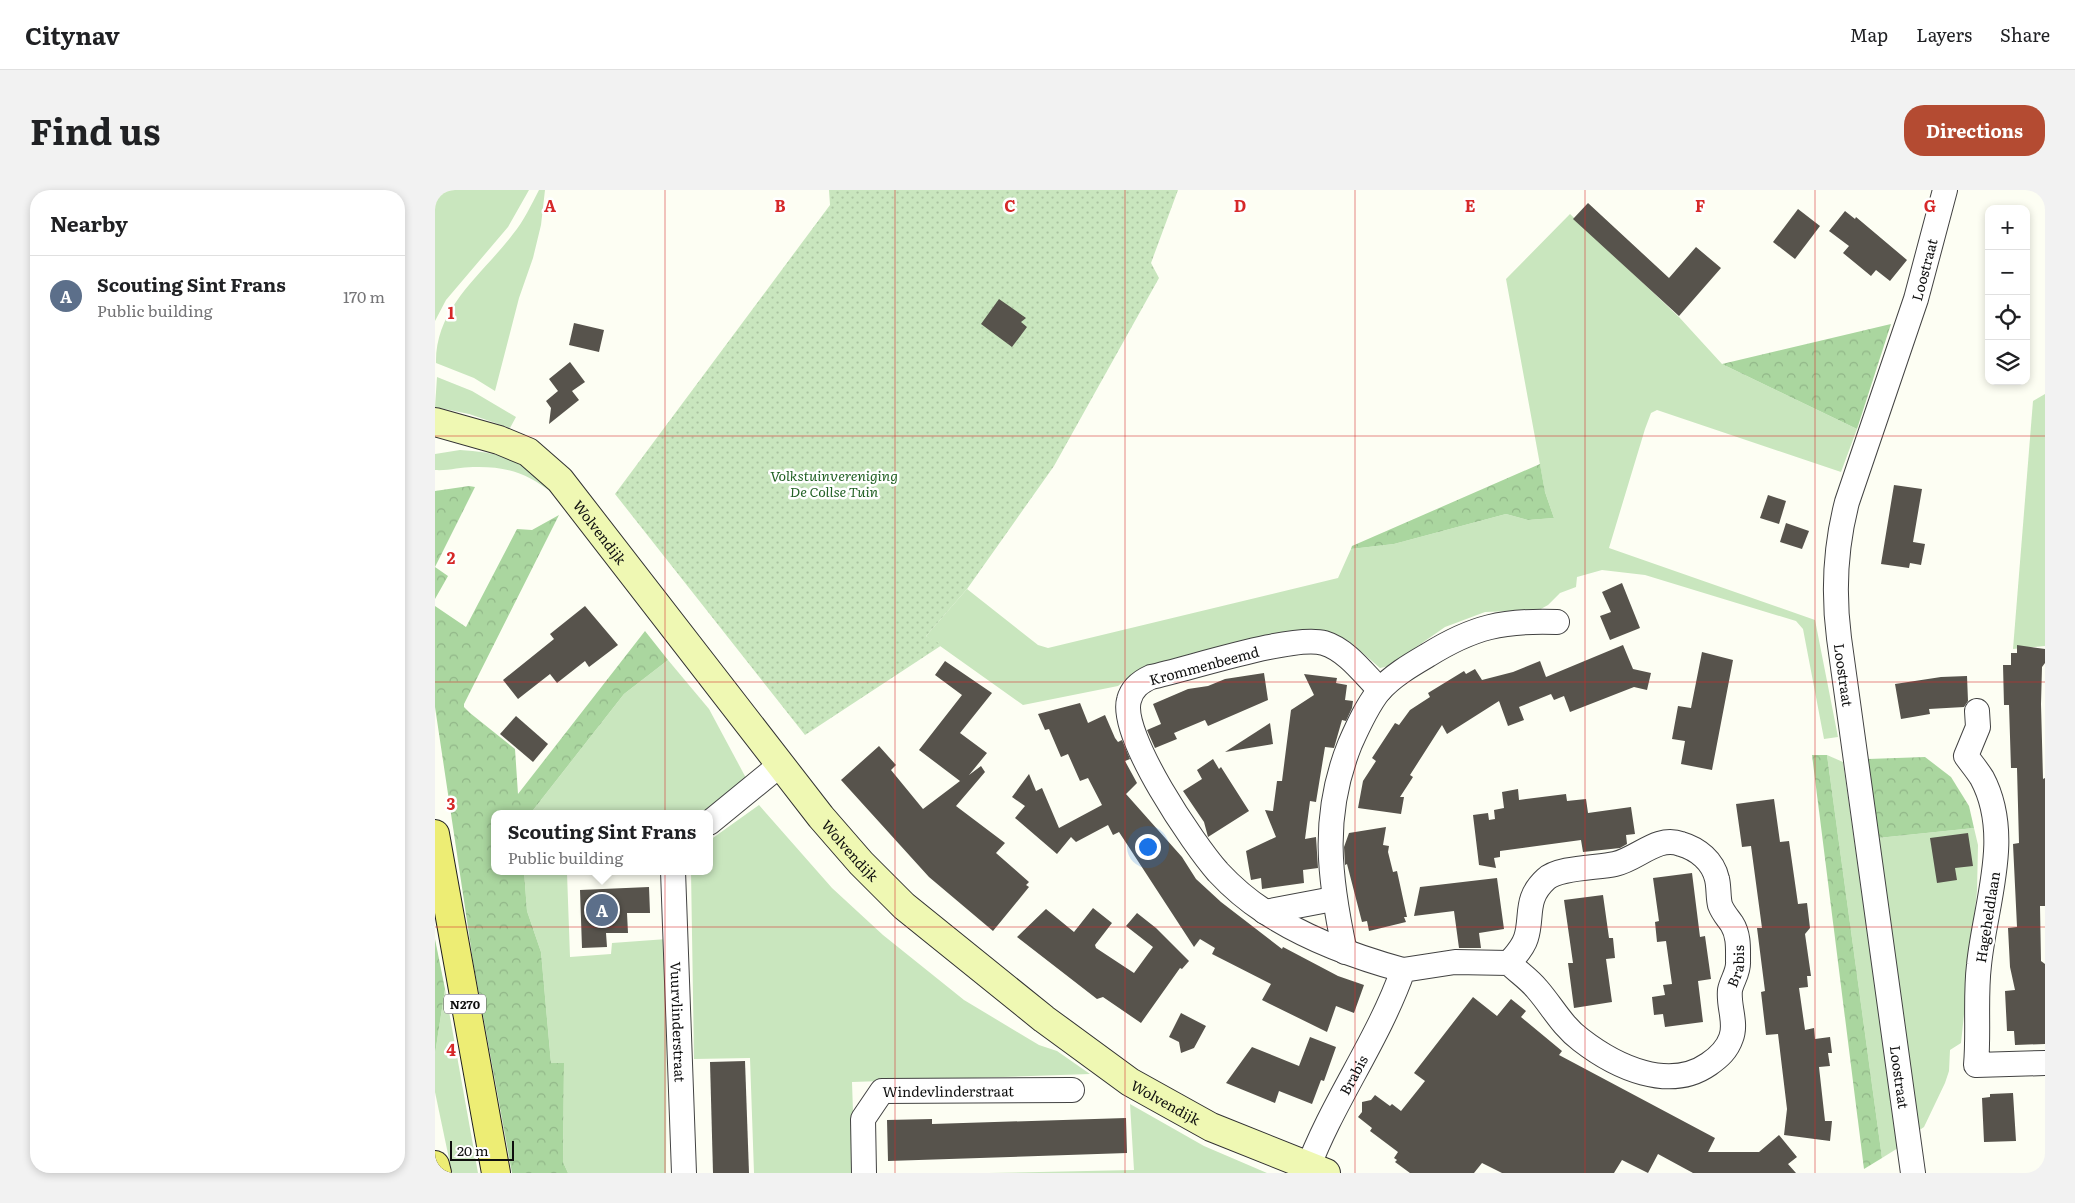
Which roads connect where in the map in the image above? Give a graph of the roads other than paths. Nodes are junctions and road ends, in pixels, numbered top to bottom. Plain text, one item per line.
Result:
1 (1945, 190) edge
2 (435, 422) edge
3 (465, 431) junction
4 (435, 438) edge
5 (1557, 622) dead end
6 (1380, 690) junction
7 (1977, 711) dead end
8 (779, 765) junction
9 (713, 820) edge
10 (435, 834) edge
11 (673, 875) edge
12 (1333, 899) junction
13 (1265, 912) junction
14 (1345, 952) junction
15 (1509, 963) junction
16 (1403, 970) junction
17 (2045, 1063) edge
18 (1072, 1090) dead end
19 (435, 1165) edge
20 (1313, 1171) edge
21 (437, 1173) edge
22 (497, 1173) edge
23 (684, 1173) edge
24 (864, 1173) edge
25 (1913, 1173) edge

1 - 25 street, Loostraat
2 - 3 street, Wolvendijk
3 - 4 street, Wolvendijk
3 - 8 street, Wolvendijk
5 - 6 street
6 - 12 street
6 - 13 street, Krommenbeemd
7 - 17 street, Hageheldlaan
8 - 9 street
8 - 20 street, Wolvendijk
10 - 22 main road, N270
11 - 23 street, Vuurvlinderstraat
12 - 13 street
12 - 14 street
13 - 14 street, Krommenbeemd
14 - 16 street, Krommenbeemd
15 - 15 street, Brabis
15 - 16 street
16 - 20 street, Brabis
18 - 24 street, Windevlinderstraat
19 - 21 main road

